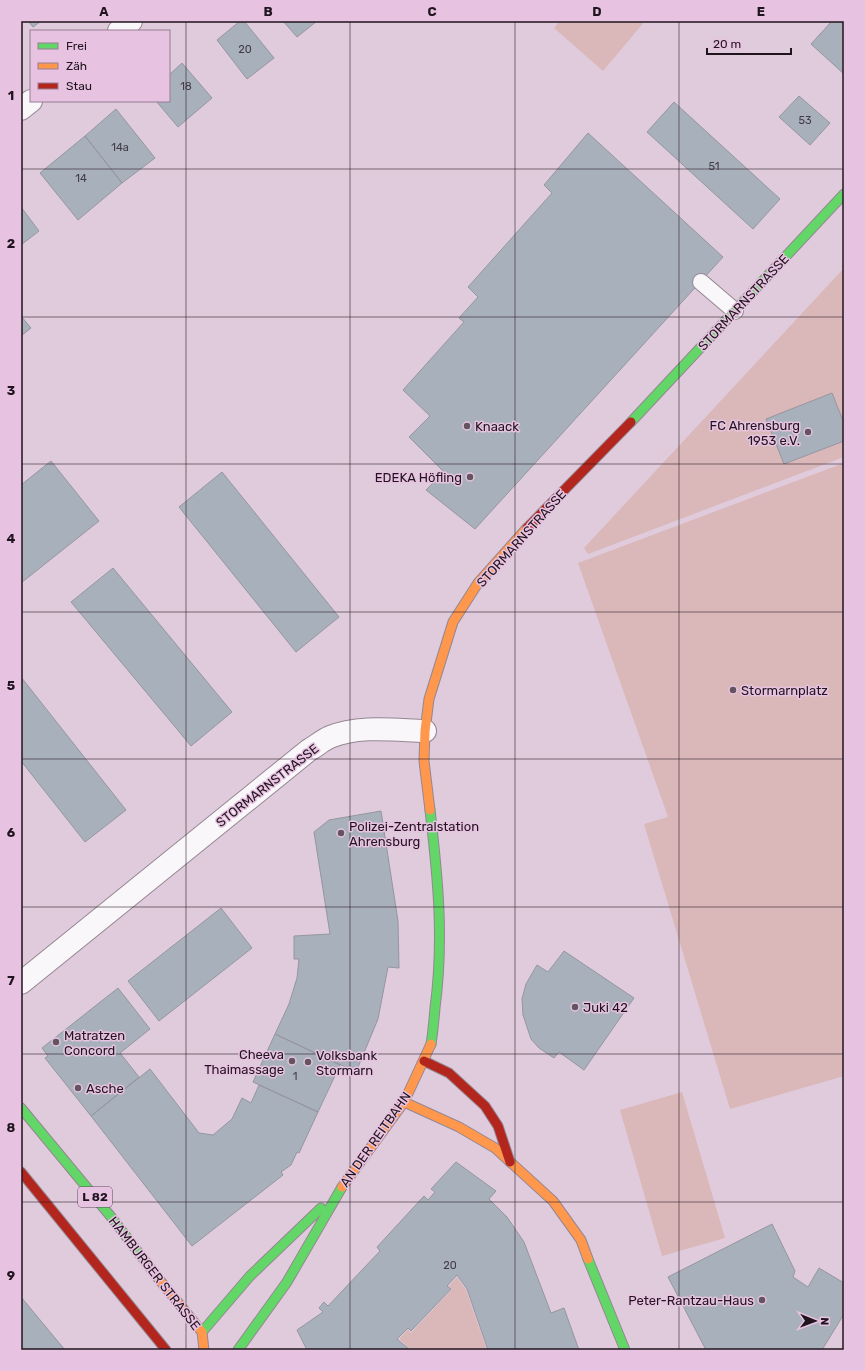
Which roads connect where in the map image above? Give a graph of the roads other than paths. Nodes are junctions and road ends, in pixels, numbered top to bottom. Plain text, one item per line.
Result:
1 (131, 21) edge
2 (120, 30) edge
3 (30, 102) edge
4 (21, 109) edge
5 (844, 194) edge
6 (701, 282) dead end
7 (735, 311) junction
8 (424, 731) junction
9 (21, 984) edge
10 (424, 1062) junction
11 (404, 1102) junction
12 (21, 1108) edge
13 (510, 1162) junction
14 (21, 1172) edge
15 (338, 1193) junction
16 (202, 1332) junction
17 (192, 1344) dead end
18 (166, 1350) edge
19 (204, 1350) edge
20 (238, 1350) edge
21 (625, 1350) edge

1 - 2 street
3 - 4 street
5 - 7 street, STORMARNSTRASSE
6 - 7 lane
7 - 8 street, STORMARNSTRASSE
8 - 9 street, STORMARNSTRASSE
8 - 10 street, AN DER REITBAHN
10 - 11 street, AN DER REITBAHN
10 - 13 street
11 - 13 street
11 - 15 street, AN DER REITBAHN
12 - 16 street, HAMBURGER STRASSE / L 82
13 - 21 street
14 - 18 street
15 - 16 street, AN DER REITBAHN
15 - 20 street, AN DER REITBAHN
16 - 17 street, AN DER REITBAHN
16 - 19 street, HAMBURGER STRASSE

